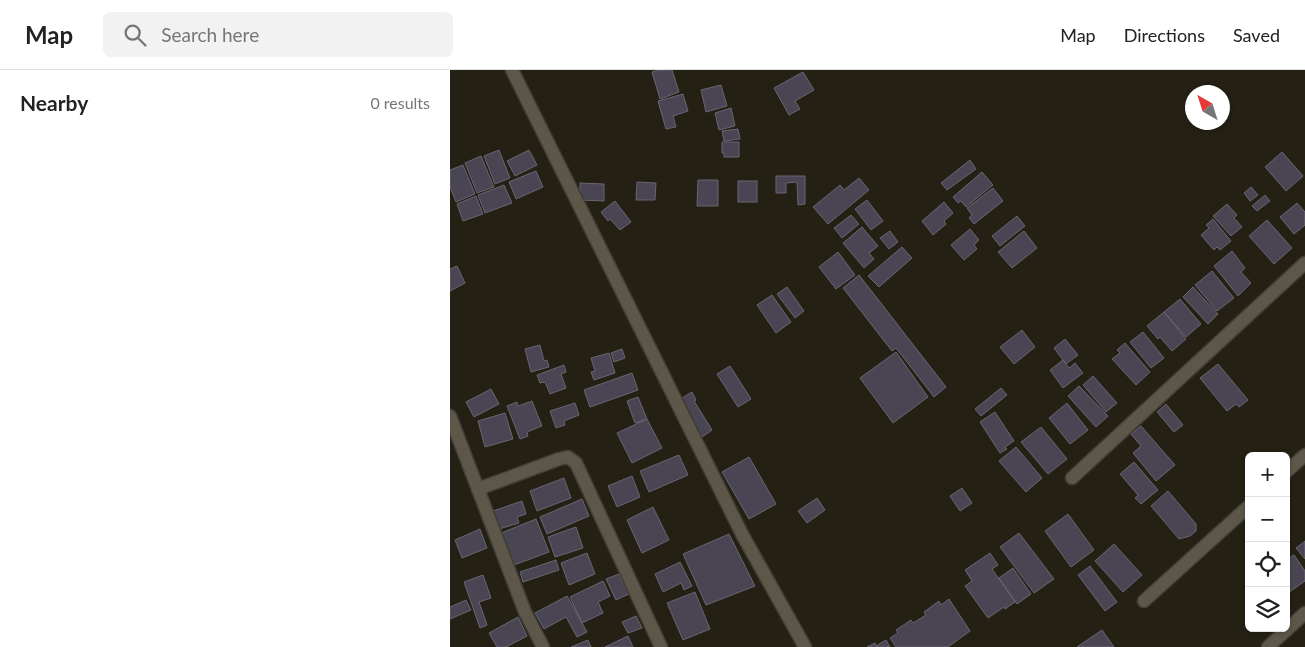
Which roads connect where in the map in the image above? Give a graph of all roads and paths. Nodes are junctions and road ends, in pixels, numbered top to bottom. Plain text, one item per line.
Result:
1 (512, 70) edge
2 (1305, 263) edge
3 (450, 416) edge
4 (1305, 455) edge
5 (1290, 468) edge
6 (1072, 478) dead end
7 (478, 489) junction
8 (1245, 510) edge
9 (1144, 601) dead end
10 (1305, 613) edge
11 (543, 647) edge
12 (661, 647) edge
13 (805, 647) edge
14 (1268, 647) edge

1 - 13 street
2 - 6 street
3 - 7 street
4 - 5 street
7 - 11 street
7 - 12 street
8 - 9 street
10 - 14 street

